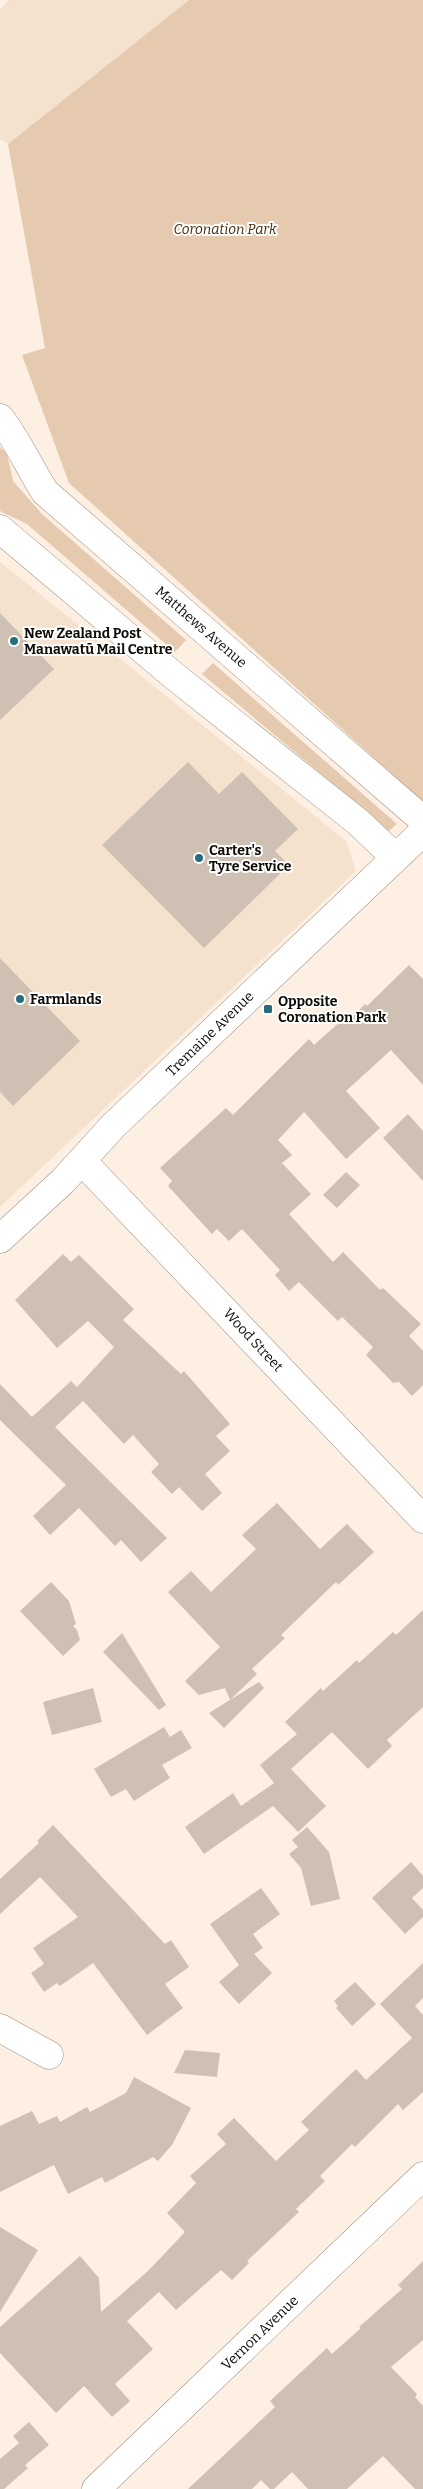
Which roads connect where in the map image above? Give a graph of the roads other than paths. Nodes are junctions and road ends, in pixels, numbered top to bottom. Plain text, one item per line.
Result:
1 (0, 418) edge
2 (0, 530) edge
3 (423, 820) edge
4 (423, 832) edge
5 (395, 858) junction
6 (82, 1161) junction
7 (0, 1239) edge
8 (423, 1520) edge
9 (0, 2028) edge
10 (49, 2055) dead end
11 (423, 2176) edge
12 (96, 2489) edge

1 - 3 street, Matthews Avenue
2 - 5 street
4 - 5 street, Tremaine Avenue
5 - 6 street, Tremaine Avenue
6 - 7 street, Tremaine Avenue
6 - 8 street, Wood Street
9 - 10 street
11 - 12 street, Vernon Avenue

